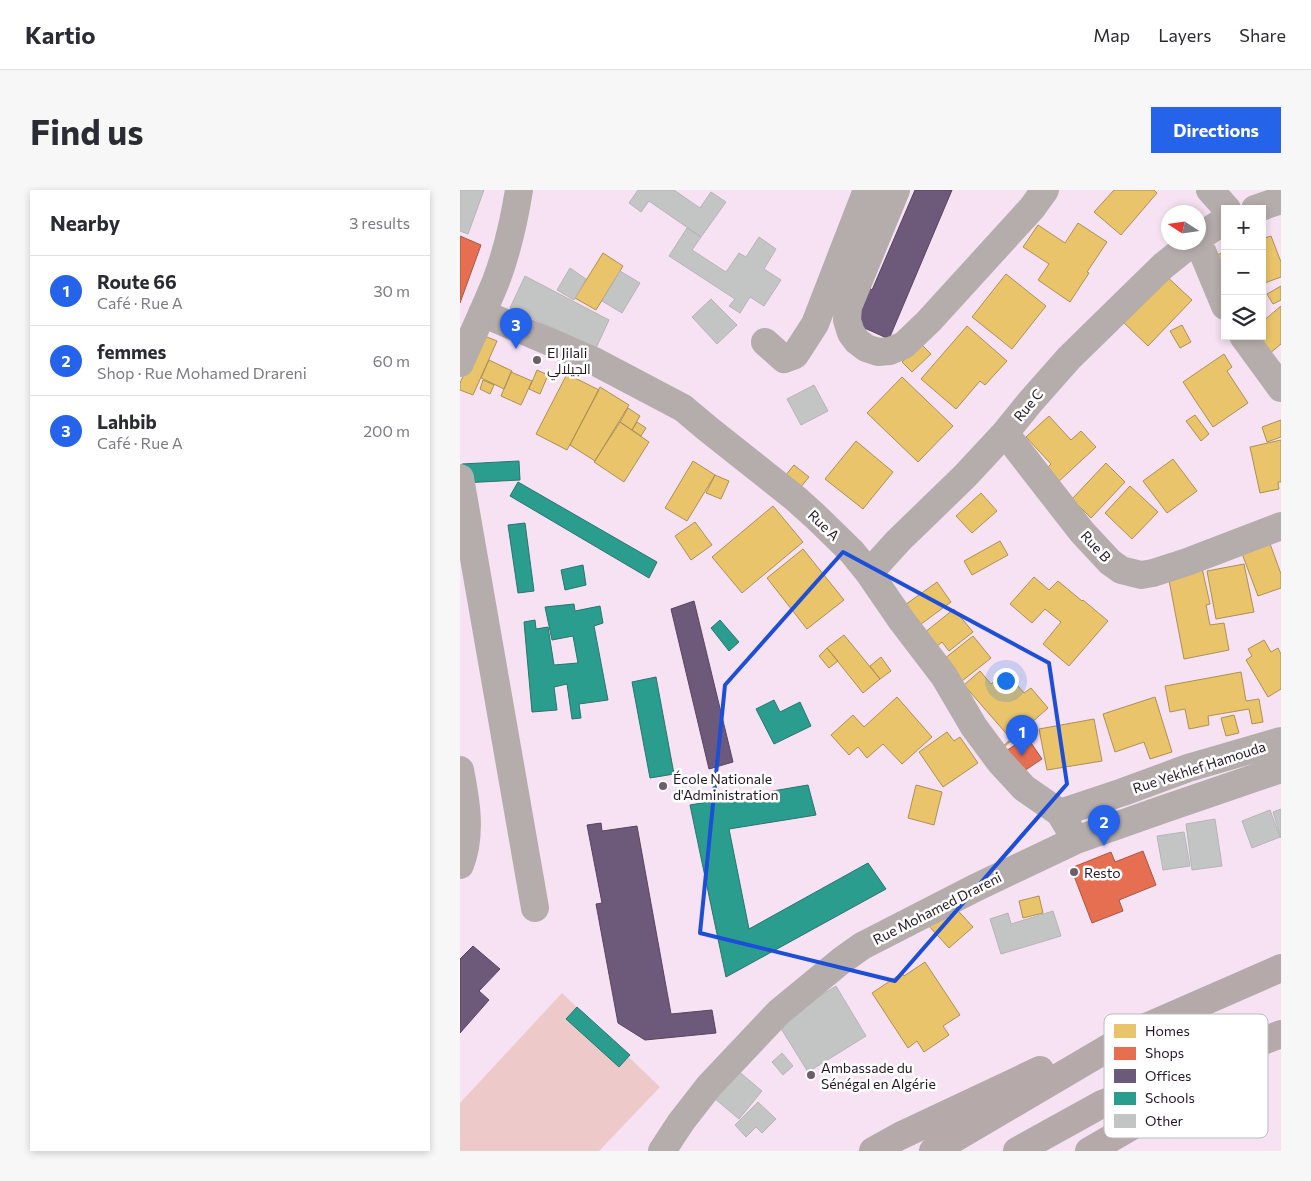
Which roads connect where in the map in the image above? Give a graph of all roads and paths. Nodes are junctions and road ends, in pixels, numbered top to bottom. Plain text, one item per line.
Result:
1 (519, 190) edge
2 (867, 190) edge
3 (896, 190) edge
4 (1045, 190) edge
5 (1210, 190) edge
6 (1281, 200) edge
7 (1224, 205) edge
8 (1266, 205) edge
9 (1221, 222) edge
10 (1206, 233) edge
11 (1183, 250) edge
12 (1202, 250) edge
13 (1221, 296) edge
14 (482, 313) junction
15 (1246, 340) edge
16 (765, 342) dead end
17 (460, 363) edge
18 (1281, 388) edge
19 (1005, 433) junction
20 (460, 478) edge
21 (1281, 526) edge
22 (869, 573) junction
23 (1281, 741) edge
24 (1281, 769) edge
25 (460, 770) edge
26 (1060, 813) junction
27 (1076, 840) junction
28 (460, 865) edge
29 (535, 908) dead end
30 (1281, 968) edge
31 (1176, 1014) edge
32 (1281, 1034) edge
33 (1268, 1039) edge
34 (1104, 1044) edge
35 (1281, 1045) edge
36 (1104, 1050) edge
37 (1268, 1052) edge
38 (1104, 1103) edge
39 (1111, 1138) edge
40 (662, 1151) edge
41 (873, 1151) edge
42 (933, 1151) edge
43 (1017, 1151) edge
44 (1089, 1151) edge

1 - 14 street
2 - 16 street
3 - 4 street
5 - 7 street
6 - 8 street
9 - 10 street
11 - 19 street, Rue C
12 - 13 street
14 - 17 street
14 - 22 street, Rue A
15 - 18 street
19 - 21 street, Rue B
19 - 22 street, Rue C
20 - 29 street
22 - 26 street, Rue A
23 - 26 street, Rue Yekhlef Hamouda
24 - 27 street, Rue Mohamed Drareni
25 - 28 street
26 - 27 street, Rue A
27 - 40 street, Rue Mohamed Drareni
30 - 31 highway
32 - 33 highway
34 - 41 highway
35 - 37 highway
36 - 42 highway
38 - 43 highway
39 - 44 highway

